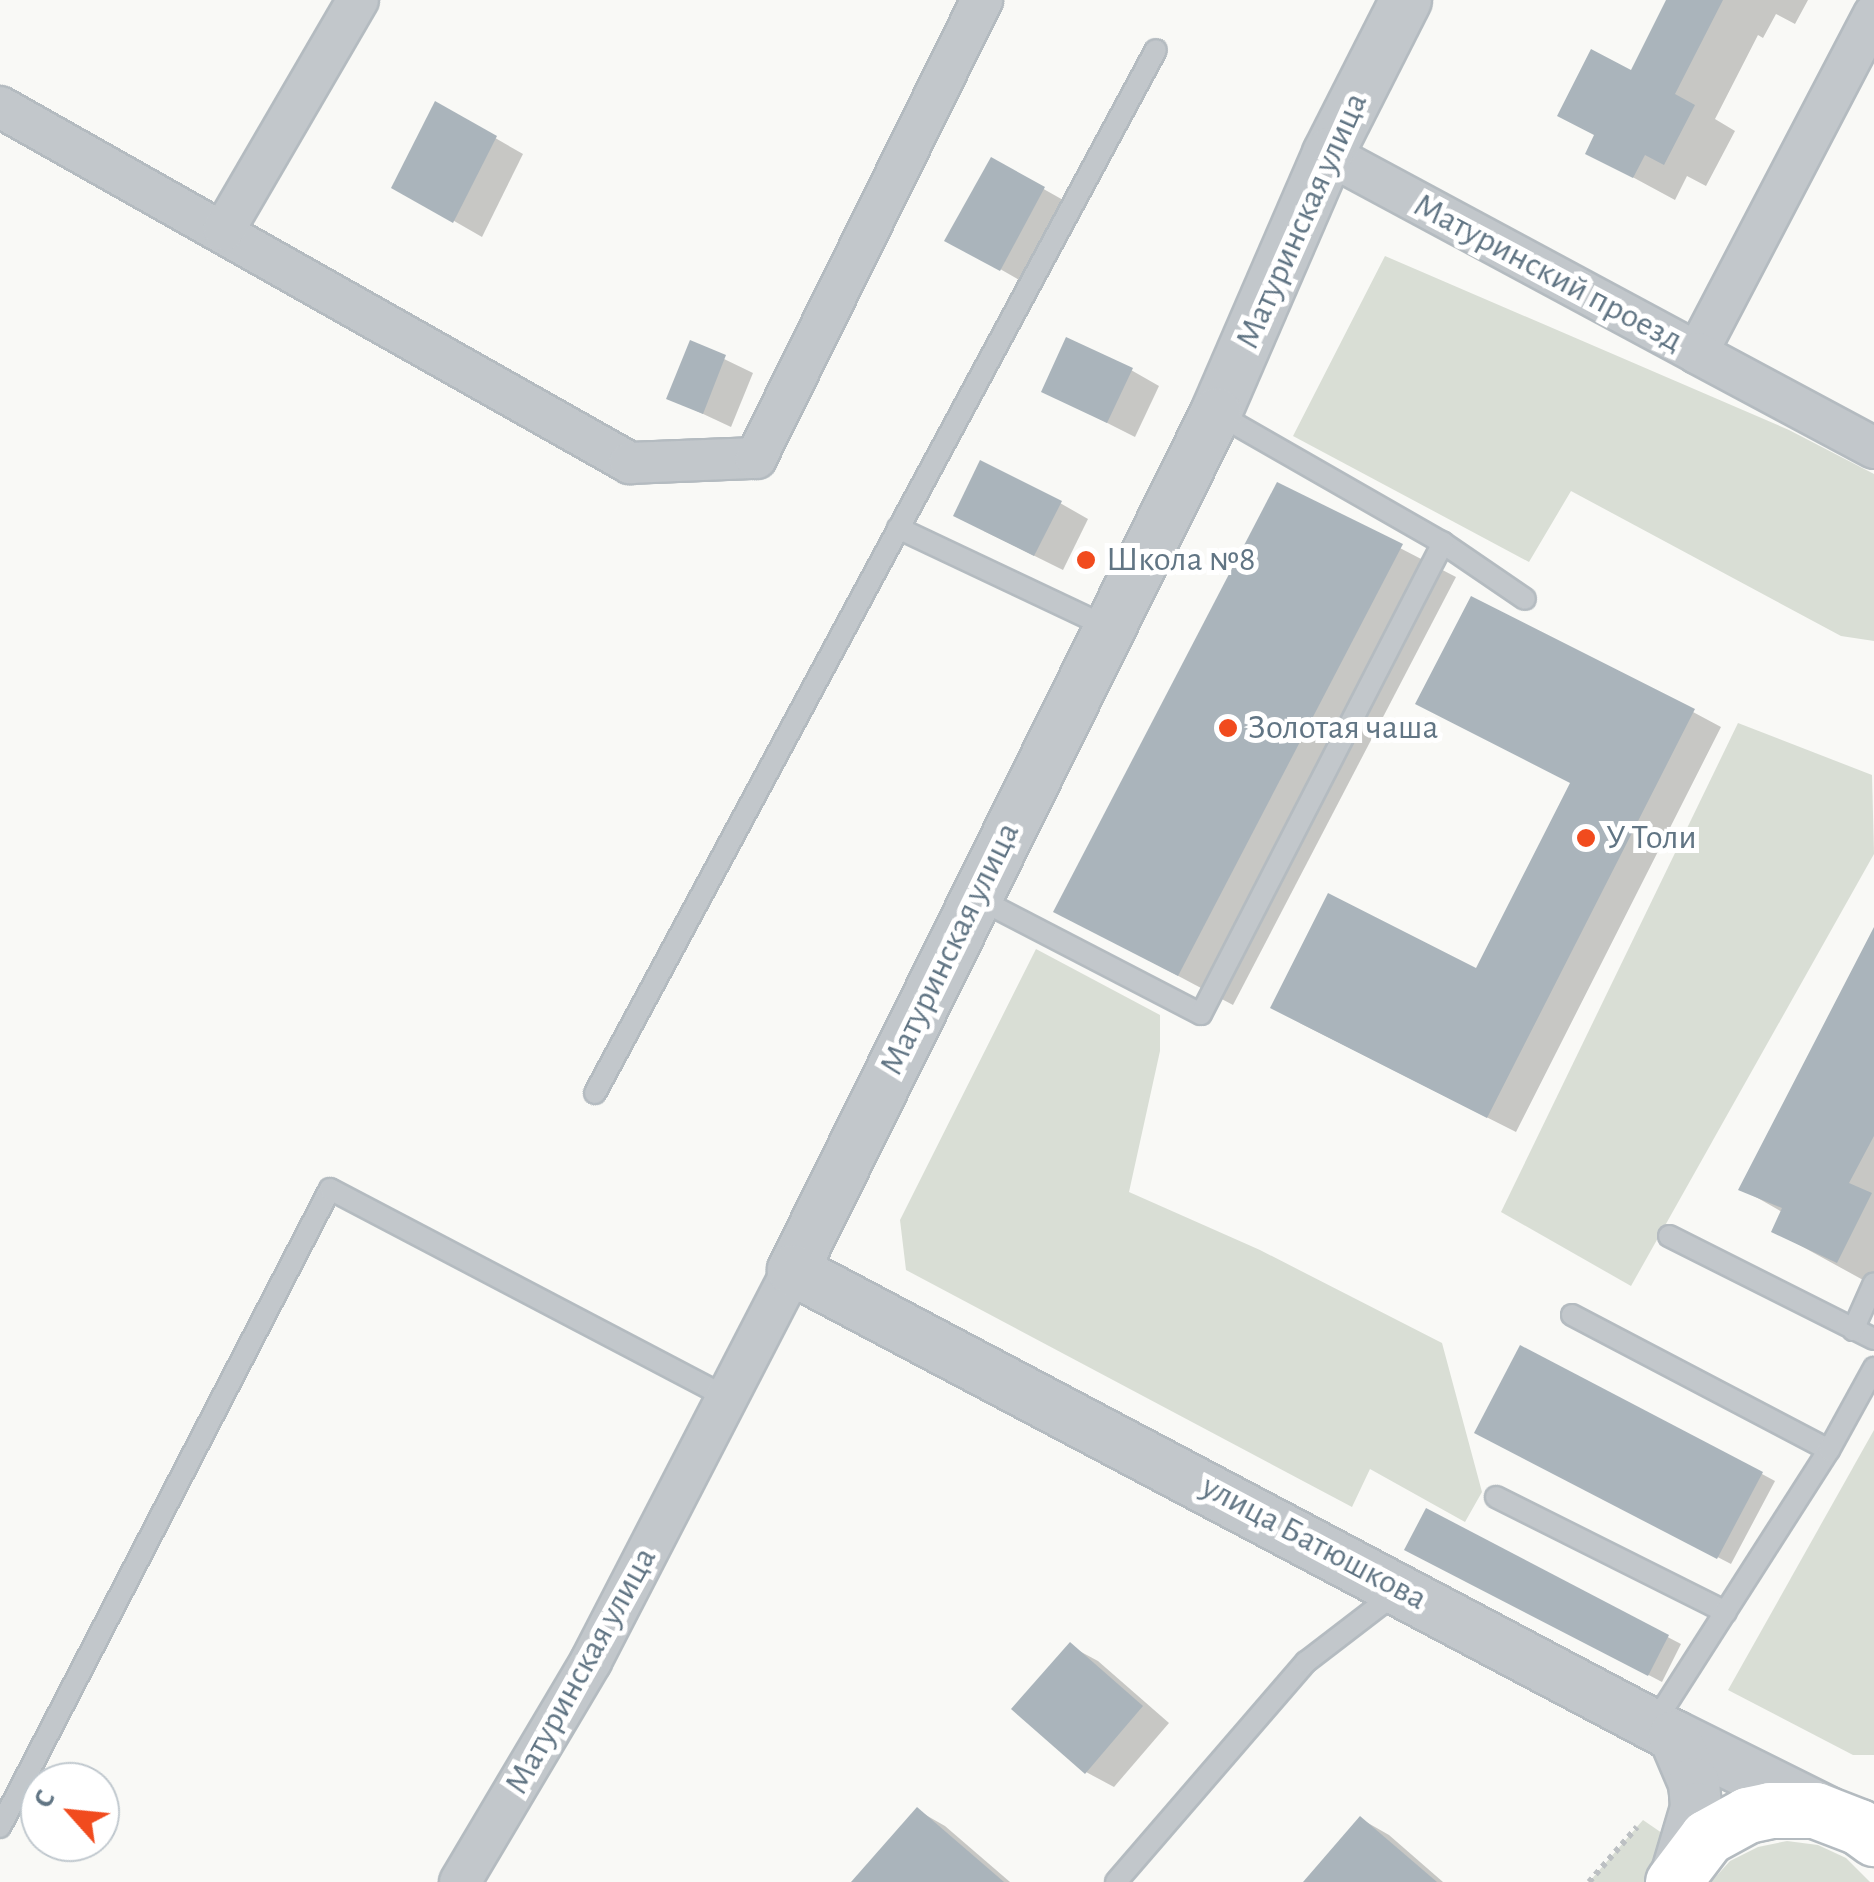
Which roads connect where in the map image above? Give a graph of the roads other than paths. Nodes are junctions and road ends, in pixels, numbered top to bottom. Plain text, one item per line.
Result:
1 (358, 0) edge
2 (982, 0) edge
3 (1406, 0) edge
4 (1874, 15) edge
5 (1156, 50) dead end
6 (0, 107) edge
7 (1328, 154) junction
8 (224, 230) junction
9 (1698, 353) junction
10 (1216, 413) junction
11 (1874, 448) edge
12 (898, 528) junction
13 (1444, 543) junction
14 (1526, 599) dead end
15 (1107, 627) junction
16 (975, 897) junction
17 (595, 1092) dead end
18 (1669, 1236) dead end
19 (793, 1270) junction
20 (1874, 1283) edge
21 (1572, 1314) dead end
22 (1852, 1330) junction
23 (1874, 1339) edge
24 (1874, 1368) edge
25 (728, 1398) junction
26 (1829, 1450) junction
27 (1496, 1497) dead end
28 (1401, 1589) junction
29 (1726, 1612) junction
30 (1664, 1730) junction
31 (1861, 1825) edge
32 (0, 1827) edge
33 (1675, 1877) edge
34 (460, 1882) edge
35 (1116, 1882) edge

1 - 8 street
2 - 8 street
3 - 7 street, Матуринская улица
4 - 9 street, Матуринский проезд
5 - 12 lane
6 - 8 street
7 - 9 street, Матуринский проезд
7 - 10 street, Матуринская улица
9 - 11 street
10 - 13 lane
10 - 15 street, Матуринская улица
12 - 15 lane
12 - 17 lane
13 - 14 lane
13 - 16 lane
15 - 16 street, Матуринская улица
16 - 19 street, Матуринская улица
18 - 22 lane
19 - 25 street, Матуринская улица
19 - 28 street, улица Батюшкова
20 - 22 lane
21 - 26 lane
22 - 23 lane
24 - 26 lane
25 - 32 lane
25 - 34 street, Матуринская улица
26 - 29 lane
27 - 29 lane
28 - 30 street, улица Батюшкова
28 - 35 lane
29 - 30 lane
30 - 31 street, улица Батюшкова
30 - 33 street
31 - 33 main road

